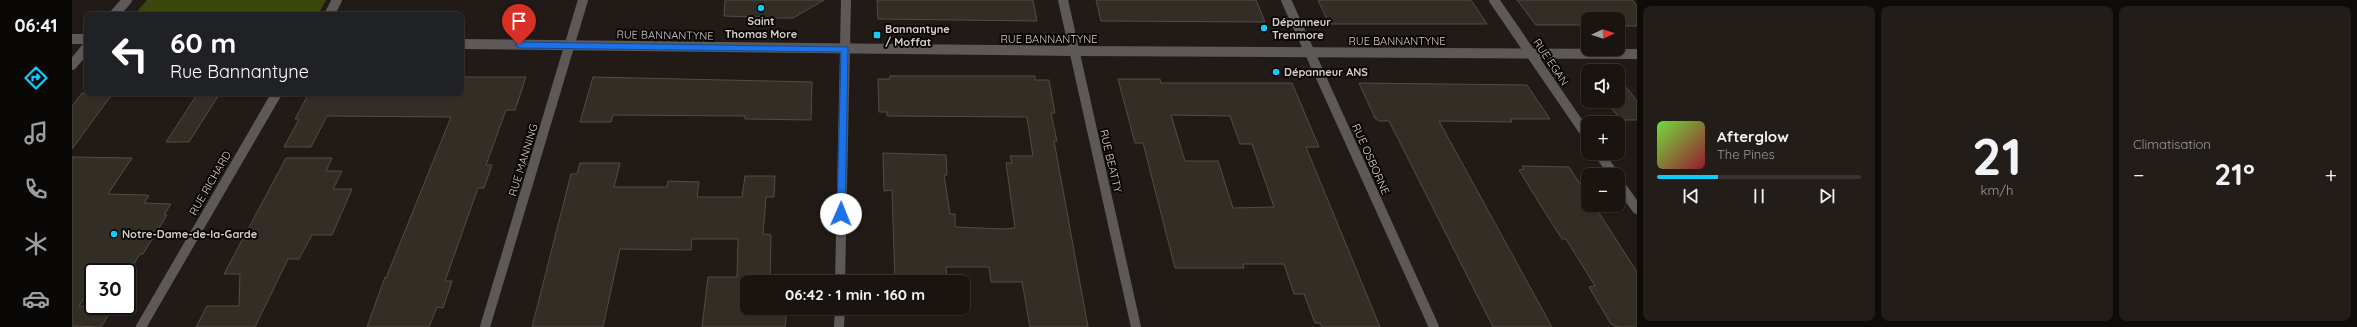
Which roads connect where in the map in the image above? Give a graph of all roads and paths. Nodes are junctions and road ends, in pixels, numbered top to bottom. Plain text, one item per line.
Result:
1 (127, 0) edge
2 (338, 0) edge
3 (583, 0) edge
4 (846, 0) edge
5 (1063, 0) edge
6 (1286, 0) edge
7 (1494, 0) edge
8 (117, 12) edge
9 (331, 12) edge
10 (72, 39) edge
11 (84, 39) edge
12 (464, 44) edge
13 (569, 46) junction
14 (845, 49) junction
15 (84, 51) edge
16 (1074, 51) junction
17 (1310, 52) junction
18 (1531, 54) junction
19 (1637, 54) edge
20 (72, 66) edge
21 (275, 96) edge
22 (1581, 128) edge
23 (1625, 192) edge
24 (1637, 210) edge
25 (840, 275) edge
26 (840, 315) edge
27 (141, 327) edge
28 (484, 327) edge
29 (839, 327) edge
30 (1136, 327) edge
31 (1434, 327) edge

1 - 8 street
2 - 9 street
3 - 13 street, RUE MANNING
4 - 14 street
5 - 16 street, RUE BEATTY
6 - 17 street, RUE OSBORNE
7 - 18 street, RUE EGAN
10 - 11 street
12 - 13 street, RUE BANNANTYNE
13 - 14 street, RUE BANNANTYNE
13 - 28 street, RUE MANNING
14 - 16 street, RUE BANNANTYNE
14 - 25 street
15 - 20 street
16 - 17 street, RUE BANNANTYNE
16 - 30 street, RUE BEATTY
17 - 18 street, RUE BANNANTYNE
17 - 31 street, RUE OSBORNE
18 - 19 street, RUE BANNANTYNE
18 - 22 street, RUE EGAN
21 - 27 street, RUE RICHARD
23 - 24 street
26 - 29 street

